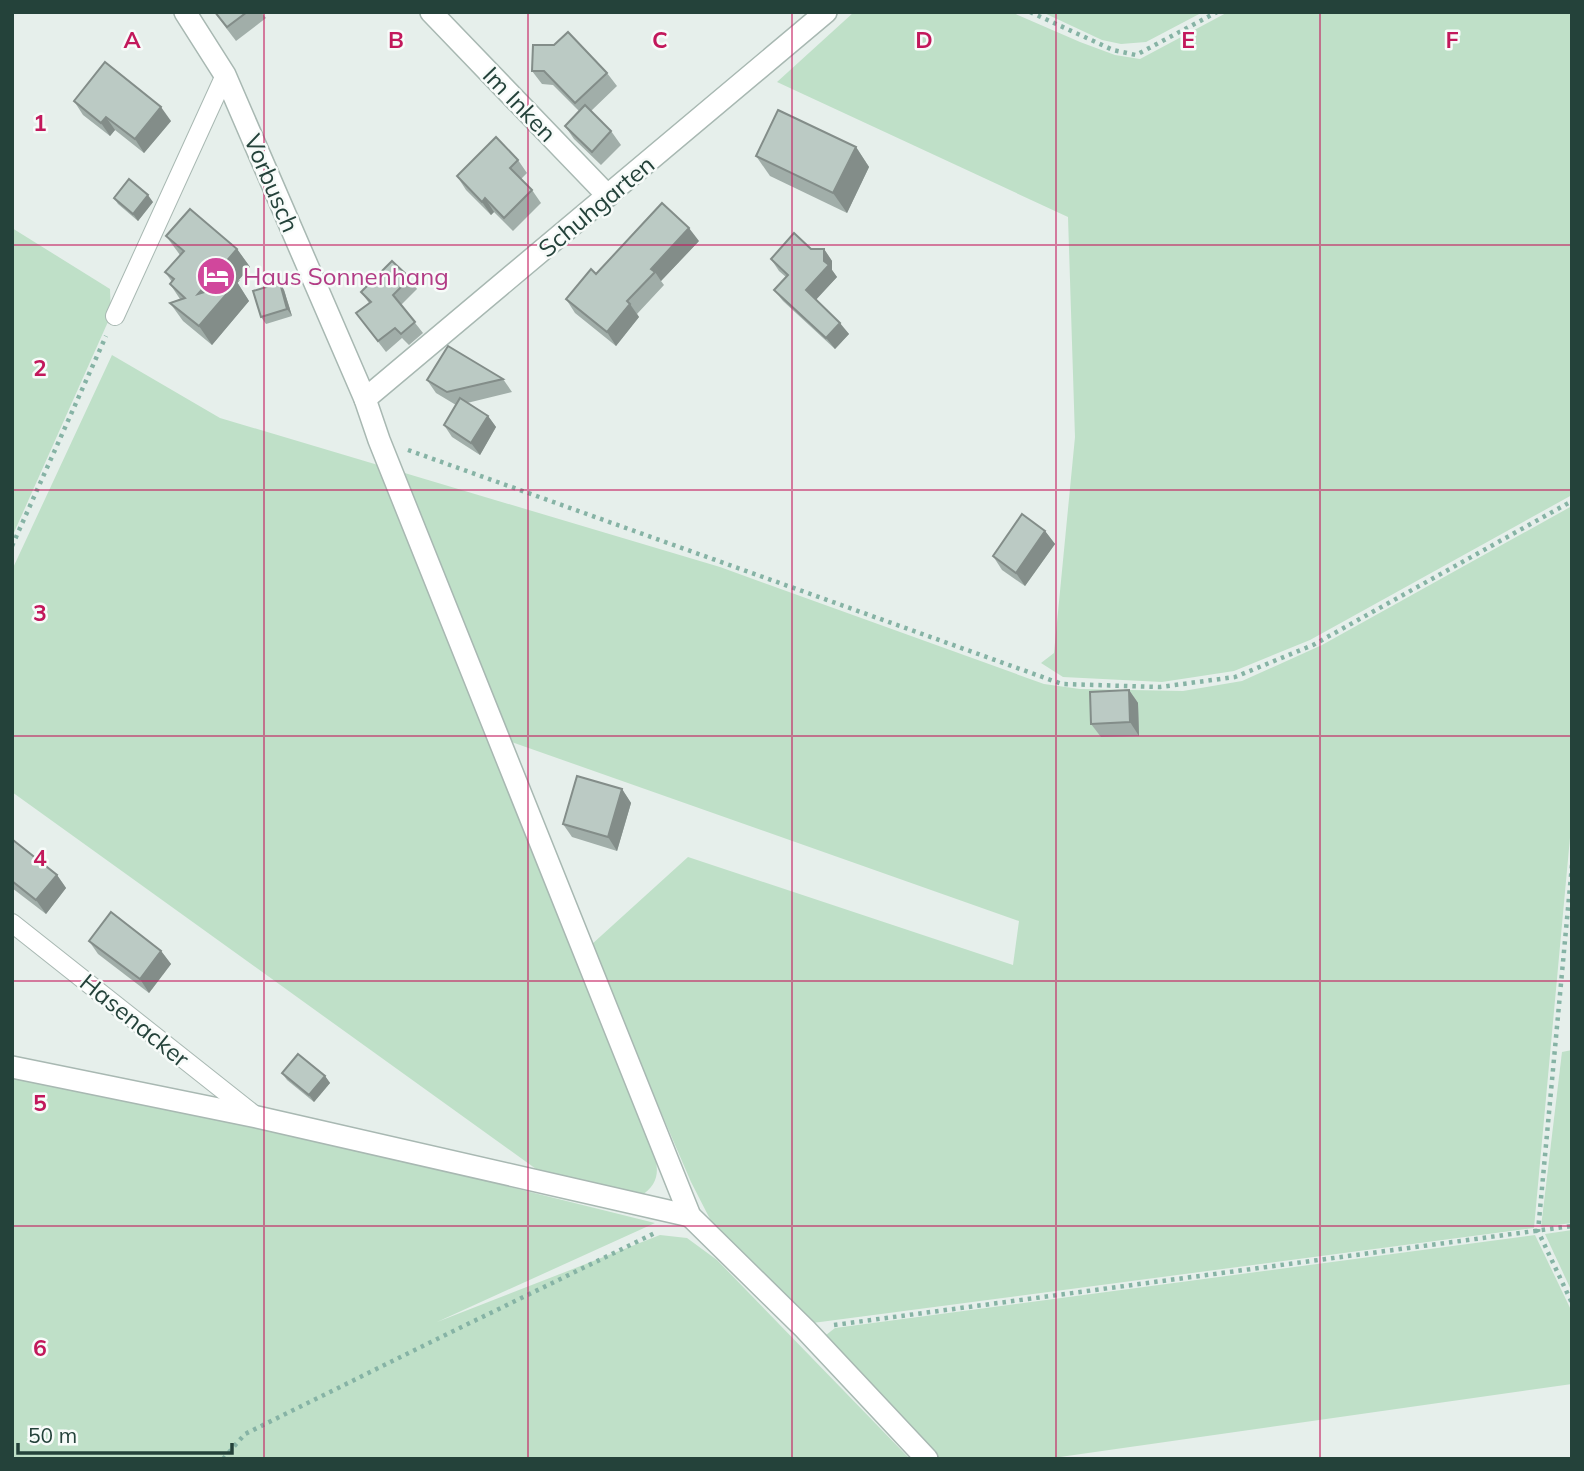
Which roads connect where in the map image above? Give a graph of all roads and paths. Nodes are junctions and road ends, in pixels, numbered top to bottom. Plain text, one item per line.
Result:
1 (184, 12) edge
2 (431, 12) edge
3 (826, 12) edge
4 (1030, 12) edge
5 (1217, 12) edge
6 (225, 75) junction
7 (608, 196) junction
8 (115, 316) joint
9 (365, 399) junction
10 (379, 440) junction
11 (1572, 501) edge
12 (12, 546) edge
13 (1572, 865) edge
14 (12, 923) edge
15 (12, 1067) edge
16 (257, 1117) junction
17 (690, 1216) junction
18 (1572, 1226) edge
19 (1538, 1231) junction
20 (1572, 1303) edge
21 (805, 1329) junction
22 (223, 1459) edge
23 (927, 1459) edge

1 - 6 street, Vorbusch
2 - 7 street, Im Inken
3 - 7 street, Schuhgarten
4 - 5 path
6 - 8 lane
6 - 9 street, Vorbusch
7 - 9 street, Schuhgarten
8 - 12 path
9 - 10 street, Vorbusch
10 - 11 path
10 - 17 street, Vorbusch
13 - 19 path
14 - 16 lane, Hasenacker
15 - 16 street
16 - 17 street
17 - 21 street
17 - 22 path
18 - 19 path
19 - 20 path
19 - 21 path
21 - 23 street

